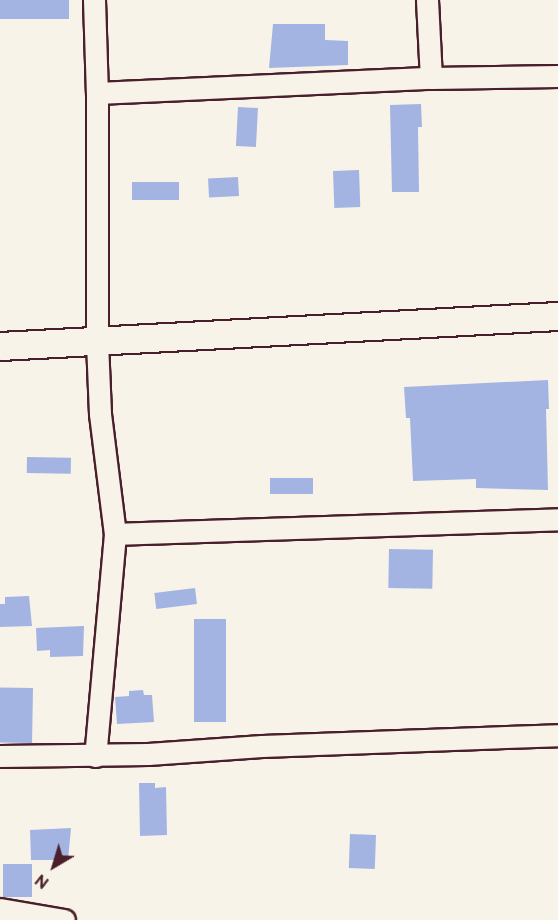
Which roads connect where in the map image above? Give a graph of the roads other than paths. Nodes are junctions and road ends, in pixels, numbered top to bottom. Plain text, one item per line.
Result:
1 (94, 0) edge
2 (427, 0) edge
3 (558, 76) edge
4 (431, 78) junction
5 (97, 93) junction
6 (558, 316) edge
7 (96, 342) junction
8 (0, 346) edge
9 (558, 519) edge
10 (115, 534) junction
11 (558, 735) edge
12 (0, 756) edge
13 (95, 756) junction
14 (0, 909) edge
15 (64, 920) edge

1 - 5 street
2 - 4 street
3 - 4 street
4 - 5 street
5 - 7 street
6 - 7 street
7 - 8 street
7 - 10 street
9 - 10 street
10 - 13 street
11 - 13 street
12 - 13 street
14 - 15 street

